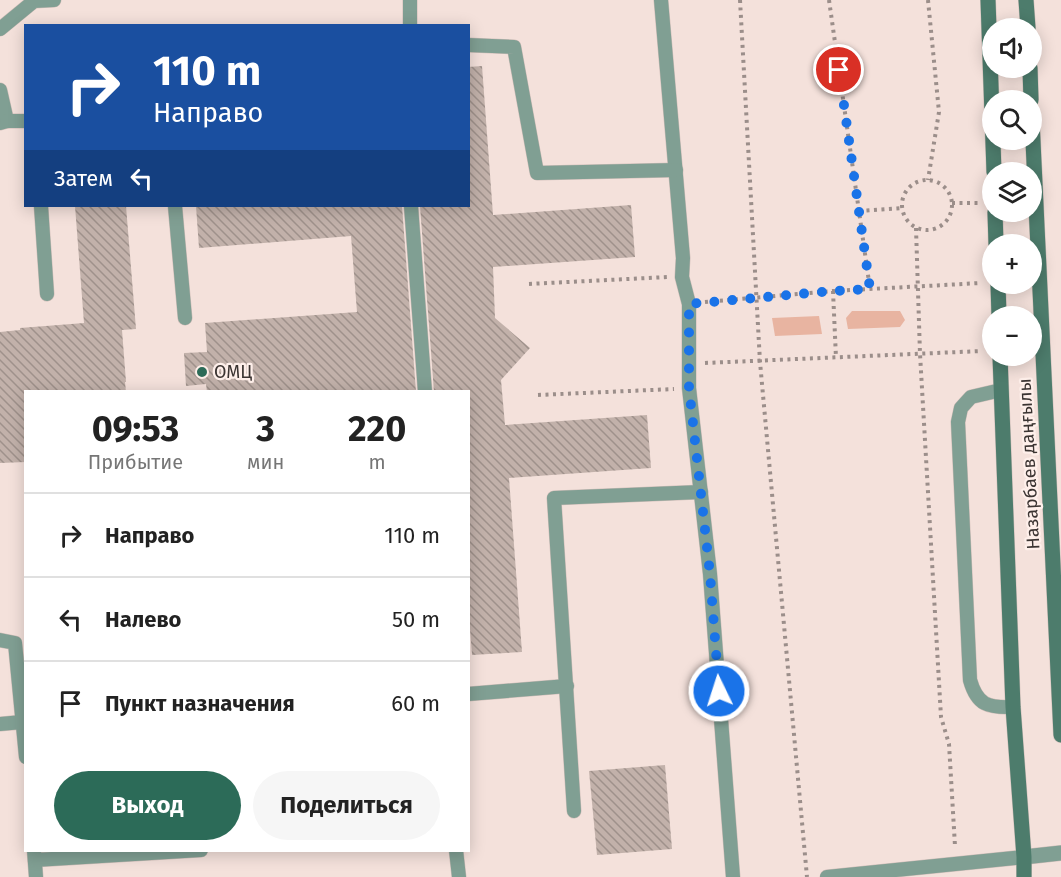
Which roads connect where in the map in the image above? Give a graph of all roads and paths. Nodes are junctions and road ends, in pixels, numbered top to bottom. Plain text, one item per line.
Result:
1 (54, 0) edge
2 (410, 0) edge
3 (661, 0) edge
4 (740, 0) edge
5 (829, 0) edge
6 (928, 0) edge
7 (988, 0) edge
8 (1026, 0) edge
9 (1027, 18) edge
10 (410, 24) edge
11 (0, 29) edge
12 (470, 45) edge
13 (0, 90) edge
14 (24, 121) edge
15 (4, 122) edge
16 (1033, 150) edge
17 (994, 162) edge
18 (676, 170) junction
19 (928, 180) junction
20 (952, 203) junction
21 (982, 206) edge
22 (41, 207) edge
23 (175, 207) edge
24 (411, 207) edge
25 (902, 207) junction
26 (858, 211) junction
27 (916, 228) junction
28 (682, 277) junction
29 (982, 283) edge
30 (529, 284) dead end
31 (919, 287) junction
32 (870, 289) junction
33 (833, 291) junction
34 (47, 294) dead end
35 (756, 297) junction
36 (689, 304) junction
37 (185, 318) dead end
38 (982, 351) edge
39 (920, 354) junction
40 (836, 358) junction
41 (760, 362) junction
42 (690, 364) junction
43 (1000, 366) edge
44 (689, 388) junction
45 (425, 390) edge
46 (1001, 390) junction
47 (537, 395) dead end
48 (701, 492) junction
49 (0, 640) edge
50 (20, 642) edge
51 (567, 686) junction
52 (470, 694) edge
53 (1012, 707) junction
54 (22, 722) junction
55 (0, 724) edge
56 (1061, 735) edge
57 (24, 740) edge
58 (574, 811) dead end
59 (134, 852) edge
60 (456, 852) edge
61 (1061, 853) edge
62 (34, 855) edge
63 (1024, 857) junction
64 (956, 864) junction
65 (36, 877) edge
66 (459, 877) edge
67 (733, 877) edge
68 (807, 877) edge
69 (827, 877) edge
70 (1024, 877) edge

1 - 11 lane
2 - 10 lane
3 - 18 lane
4 - 35 path
5 - 26 path
6 - 19 path
7 - 17 main road
8 - 9 main road
12 - 18 lane
13 - 15 lane
14 - 15 lane
16 - 56 main road, Назарбаев даңғылы
18 - 28 lane
19 - 20 path
19 - 25 path
20 - 21 path
20 - 27 path
22 - 34 lane
23 - 37 lane
24 - 45 lane
25 - 26 path
25 - 27 path
26 - 32 path
27 - 31 path
28 - 30 path
28 - 36 lane
29 - 31 path
31 - 32 path
31 - 39 path
32 - 33 path
33 - 35 path
33 - 40 path
35 - 36 path
35 - 41 path
36 - 42 lane
38 - 39 path
39 - 40 path
39 - 64 path
40 - 41 path
41 - 42 path
41 - 68 path
42 - 44 lane
43 - 46 main road, Назарбаев даңғылы
44 - 47 path
44 - 48 lane
46 - 53 main road, Назарбаев даңғылы
46 - 53 lane
48 - 51 lane
48 - 67 lane
49 - 50 lane
50 - 54 lane
51 - 52 lane
51 - 58 lane
53 - 63 main road, Назарбаев даңғылы
54 - 55 lane
54 - 57 lane
59 - 62 lane
60 - 66 lane
61 - 63 street
62 - 65 lane
63 - 64 lane
63 - 70 main road, Назарбаев даңғылы
64 - 69 lane

